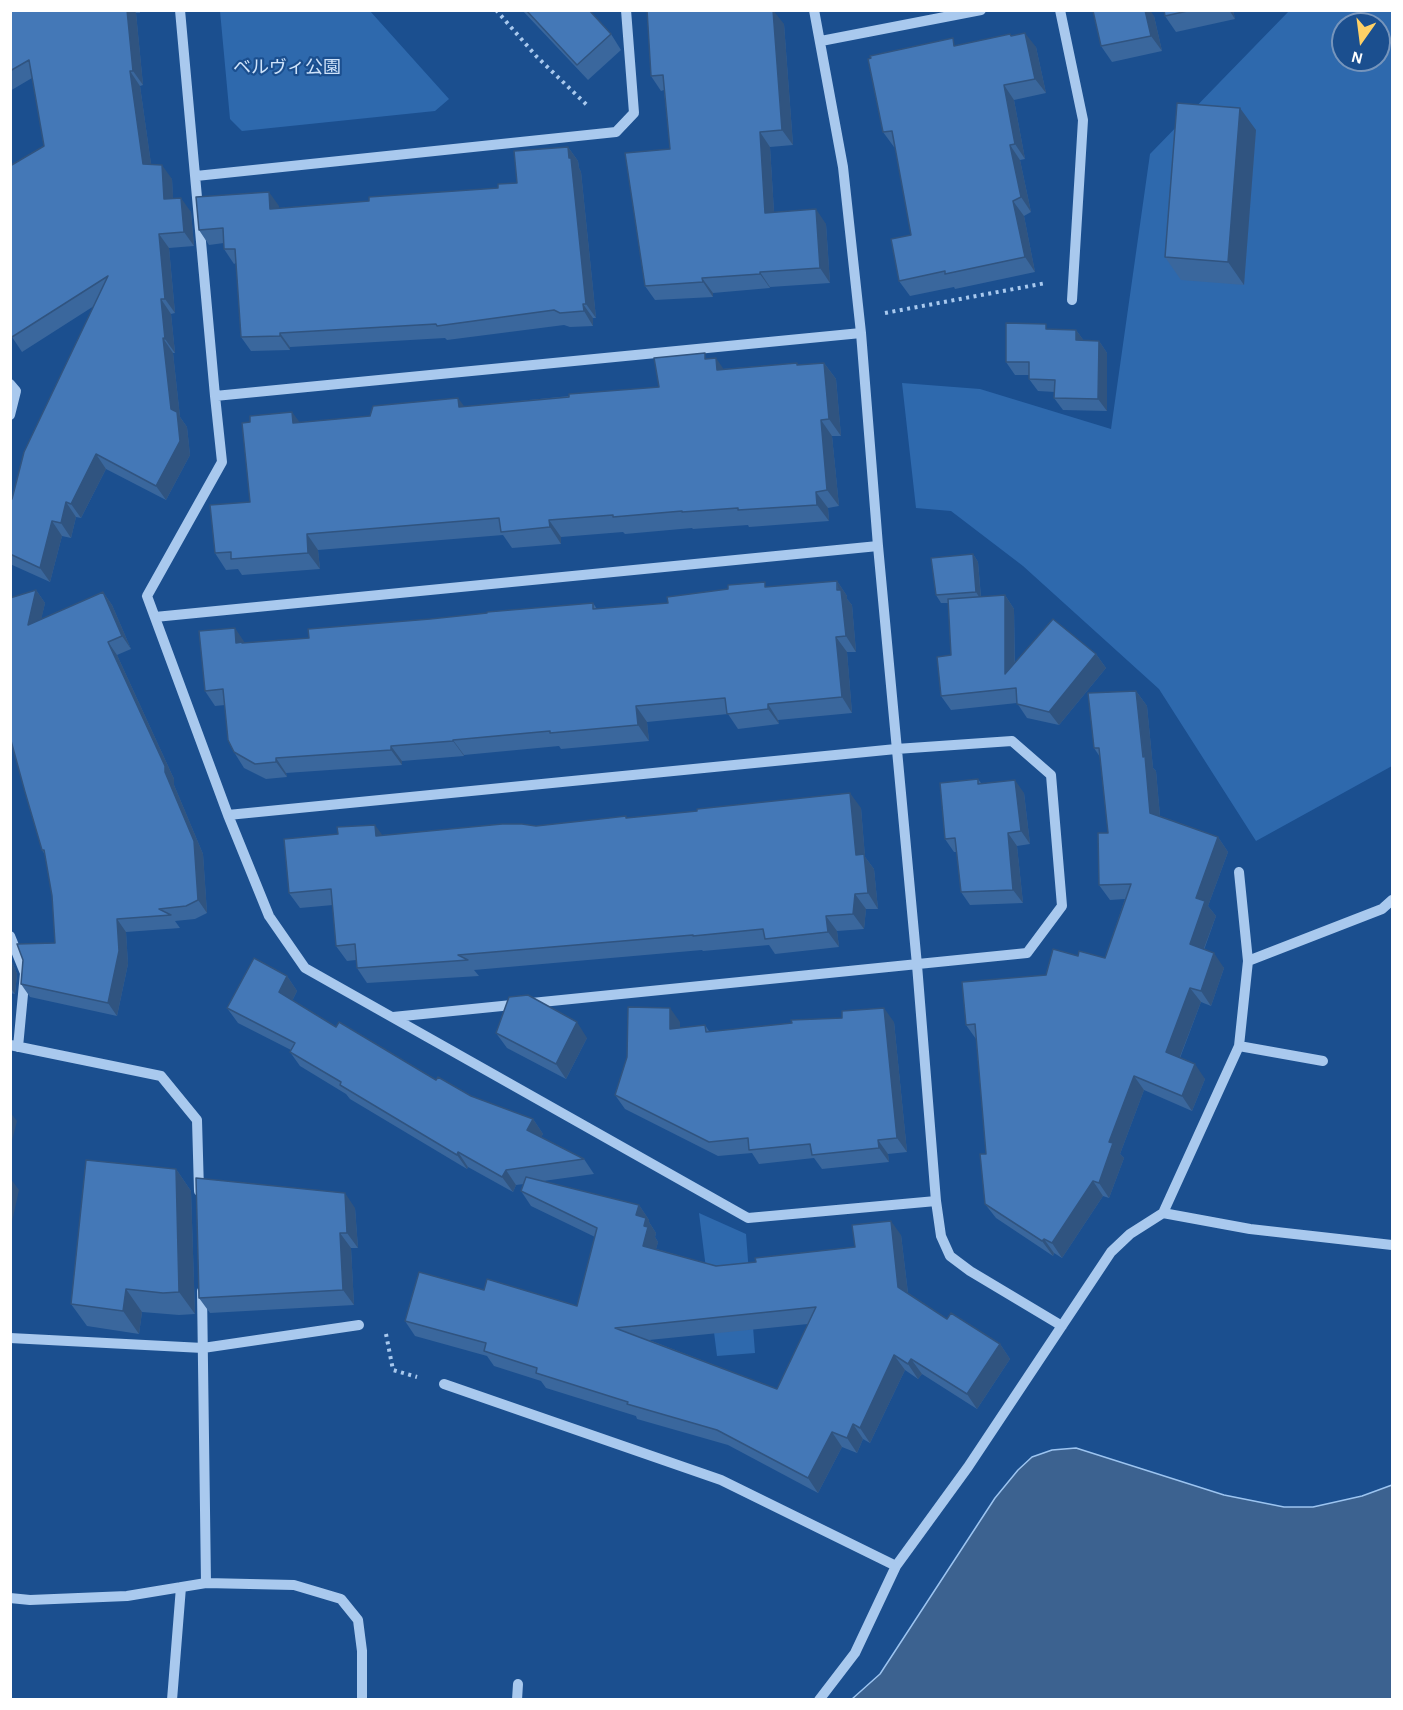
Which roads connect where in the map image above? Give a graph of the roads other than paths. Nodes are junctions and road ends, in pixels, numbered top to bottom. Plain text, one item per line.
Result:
1 (180, 10) edge
2 (626, 10) edge
3 (814, 10) edge
4 (981, 10) edge
5 (1060, 10) edge
6 (821, 41) junction
7 (196, 176) junction
8 (1072, 300) dead end
9 (861, 333) junction
10 (10, 384) edge
11 (214, 396) junction
12 (10, 414) edge
13 (878, 546) junction
14 (155, 617) junction
15 (896, 749) junction
16 (228, 815) junction
17 (1239, 872) dead end
18 (1392, 900) edge
19 (10, 936) edge
20 (1248, 960) junction
21 (917, 965) junction
22 (393, 1017) junction
23 (14, 1046) edge
24 (1239, 1046) junction
25 (1323, 1061) dead end
26 (199, 1200) edge
27 (936, 1200) junction
28 (1162, 1213) junction
29 (1392, 1245) edge
30 (201, 1280) edge
31 (359, 1325) dead end
32 (1062, 1326) junction
33 (10, 1338) edge
34 (203, 1348) junction
35 (444, 1384) road end
36 (896, 1566) junction
37 (206, 1583) junction
38 (181, 1587) junction
39 (10, 1598) edge
40 (518, 1684) dead end
41 (172, 1700) edge
42 (362, 1700) edge
43 (517, 1700) edge
44 (819, 1700) edge

1 - 7 street
2 - 7 street
3 - 6 street
4 - 6 street
5 - 8 street
6 - 9 street
7 - 11 street
9 - 11 street
9 - 13 street
10 - 12 street
11 - 14 street
13 - 14 street
13 - 15 street
14 - 16 street
15 - 16 street
15 - 21 street
15 - 21 street
16 - 22 street
17 - 20 street
18 - 20 street
19 - 23 street
20 - 24 street
21 - 22 street
21 - 27 street
22 - 27 street
23 - 26 street
24 - 25 street
24 - 28 street
27 - 32 street
28 - 29 street
28 - 32 street
30 - 34 street
31 - 34 street
32 - 36 street
33 - 34 street
34 - 37 street
35 - 36 street
36 - 44 street
37 - 38 street
37 - 42 street
38 - 39 street
38 - 41 street
40 - 43 street

